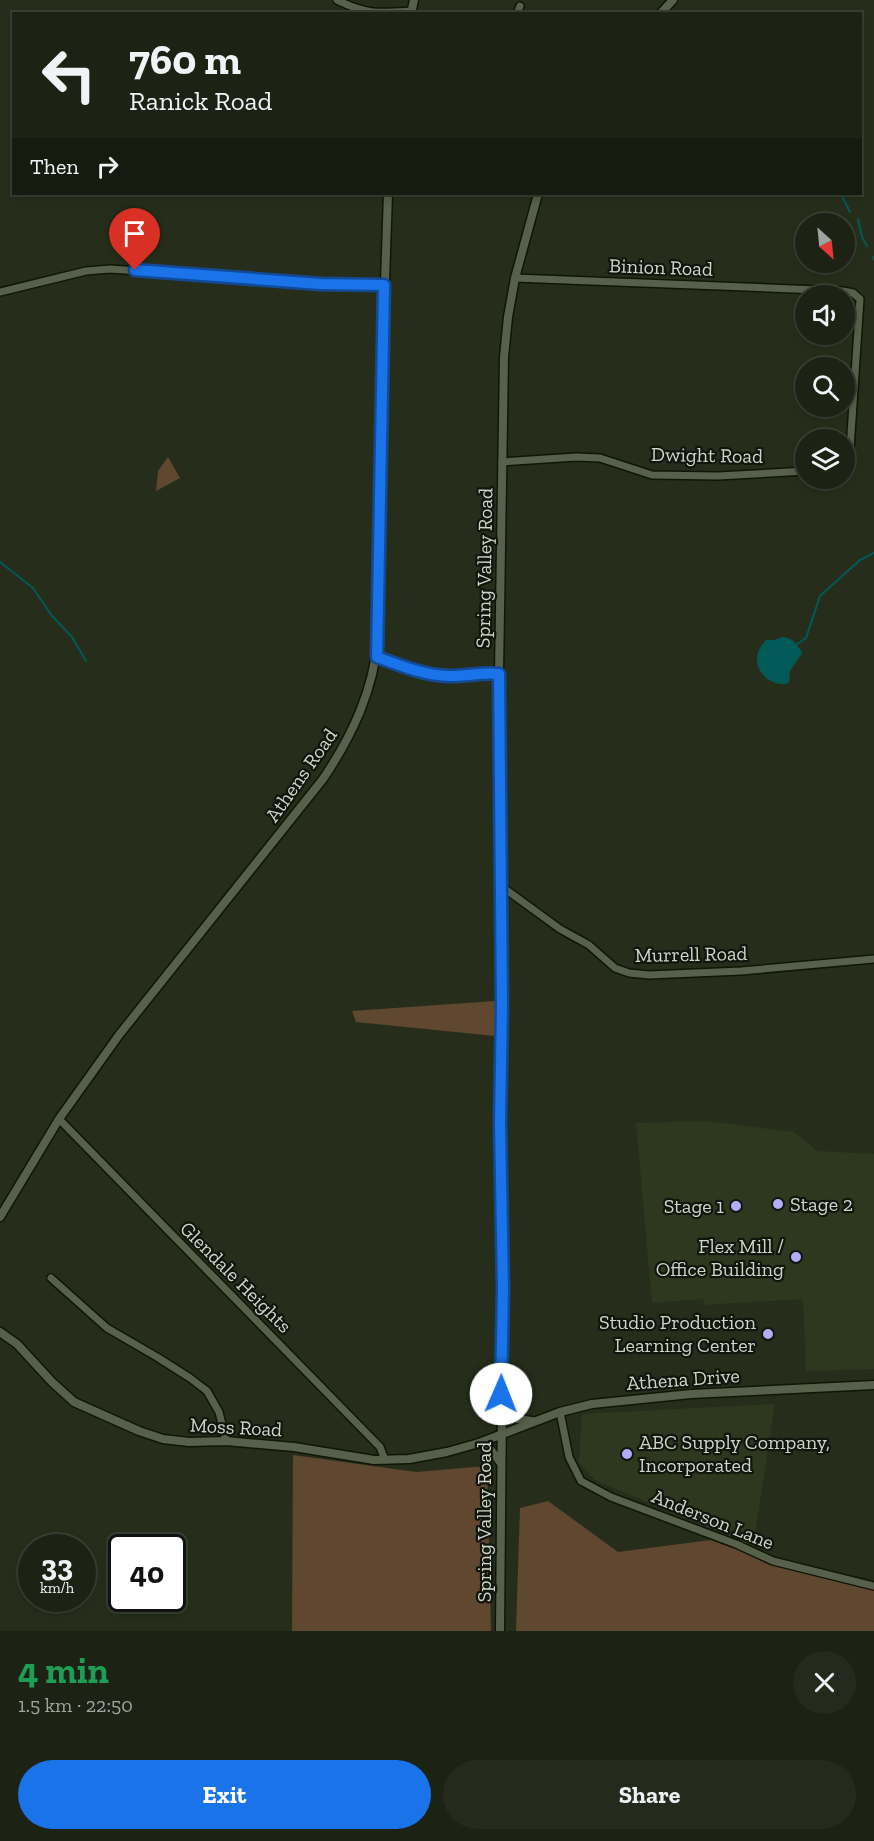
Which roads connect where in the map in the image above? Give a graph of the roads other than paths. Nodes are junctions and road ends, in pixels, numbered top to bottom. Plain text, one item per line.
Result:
1 (337, 0) edge
2 (414, 0) edge
3 (673, 0) edge
4 (371, 12) edge
5 (411, 12) edge
6 (662, 12) edge
7 (388, 195) edge
8 (538, 195) edge
9 (515, 278) junction
10 (384, 285) junction
11 (0, 292) edge
12 (851, 429) edge
13 (502, 462) junction
14 (795, 472) edge
15 (377, 657) junction
16 (499, 674) junction
17 (501, 886) junction
18 (874, 959) edge
19 (58, 1119) junction
20 (0, 1217) edge
21 (51, 1278) dead end
22 (0, 1332) edge
23 (874, 1385) edge
24 (501, 1406) junction
25 (560, 1412) junction
26 (536, 1421) junction
27 (501, 1435) junction
28 (226, 1441) junction
29 (479, 1443) junction
30 (385, 1460) junction
31 (501, 1464) junction
32 (874, 1586) edge
33 (500, 1631) edge

1 - 4 street
2 - 5 street
3 - 6 street
7 - 10 street, Athens Road
8 - 9 street, Spring Valley Road
9 - 12 street, Binion Road
9 - 13 street, Spring Valley Road
10 - 11 street
10 - 15 street, Athens Road
13 - 14 street, Dwight Road
13 - 16 street, Spring Valley Road
15 - 16 street
15 - 19 street, Athens Road
16 - 17 street, Spring Valley Road
17 - 18 street, Murrell Road
17 - 24 street, Spring Valley Road
19 - 20 street, Athens Road
19 - 30 street, Glendale Heights
21 - 28 street
22 - 28 street, Moss Road
23 - 25 street, Athena Drive
24 - 26 street
24 - 27 street, Spring Valley Road
25 - 26 street, Athena Drive
25 - 32 street, Anderson Lane
26 - 27 street, Athena Drive
27 - 29 street, Moss Road
27 - 31 street, Spring Valley Road
28 - 30 street, Moss Road
29 - 30 street, Moss Road
29 - 31 street
31 - 33 street, Spring Valley Road

